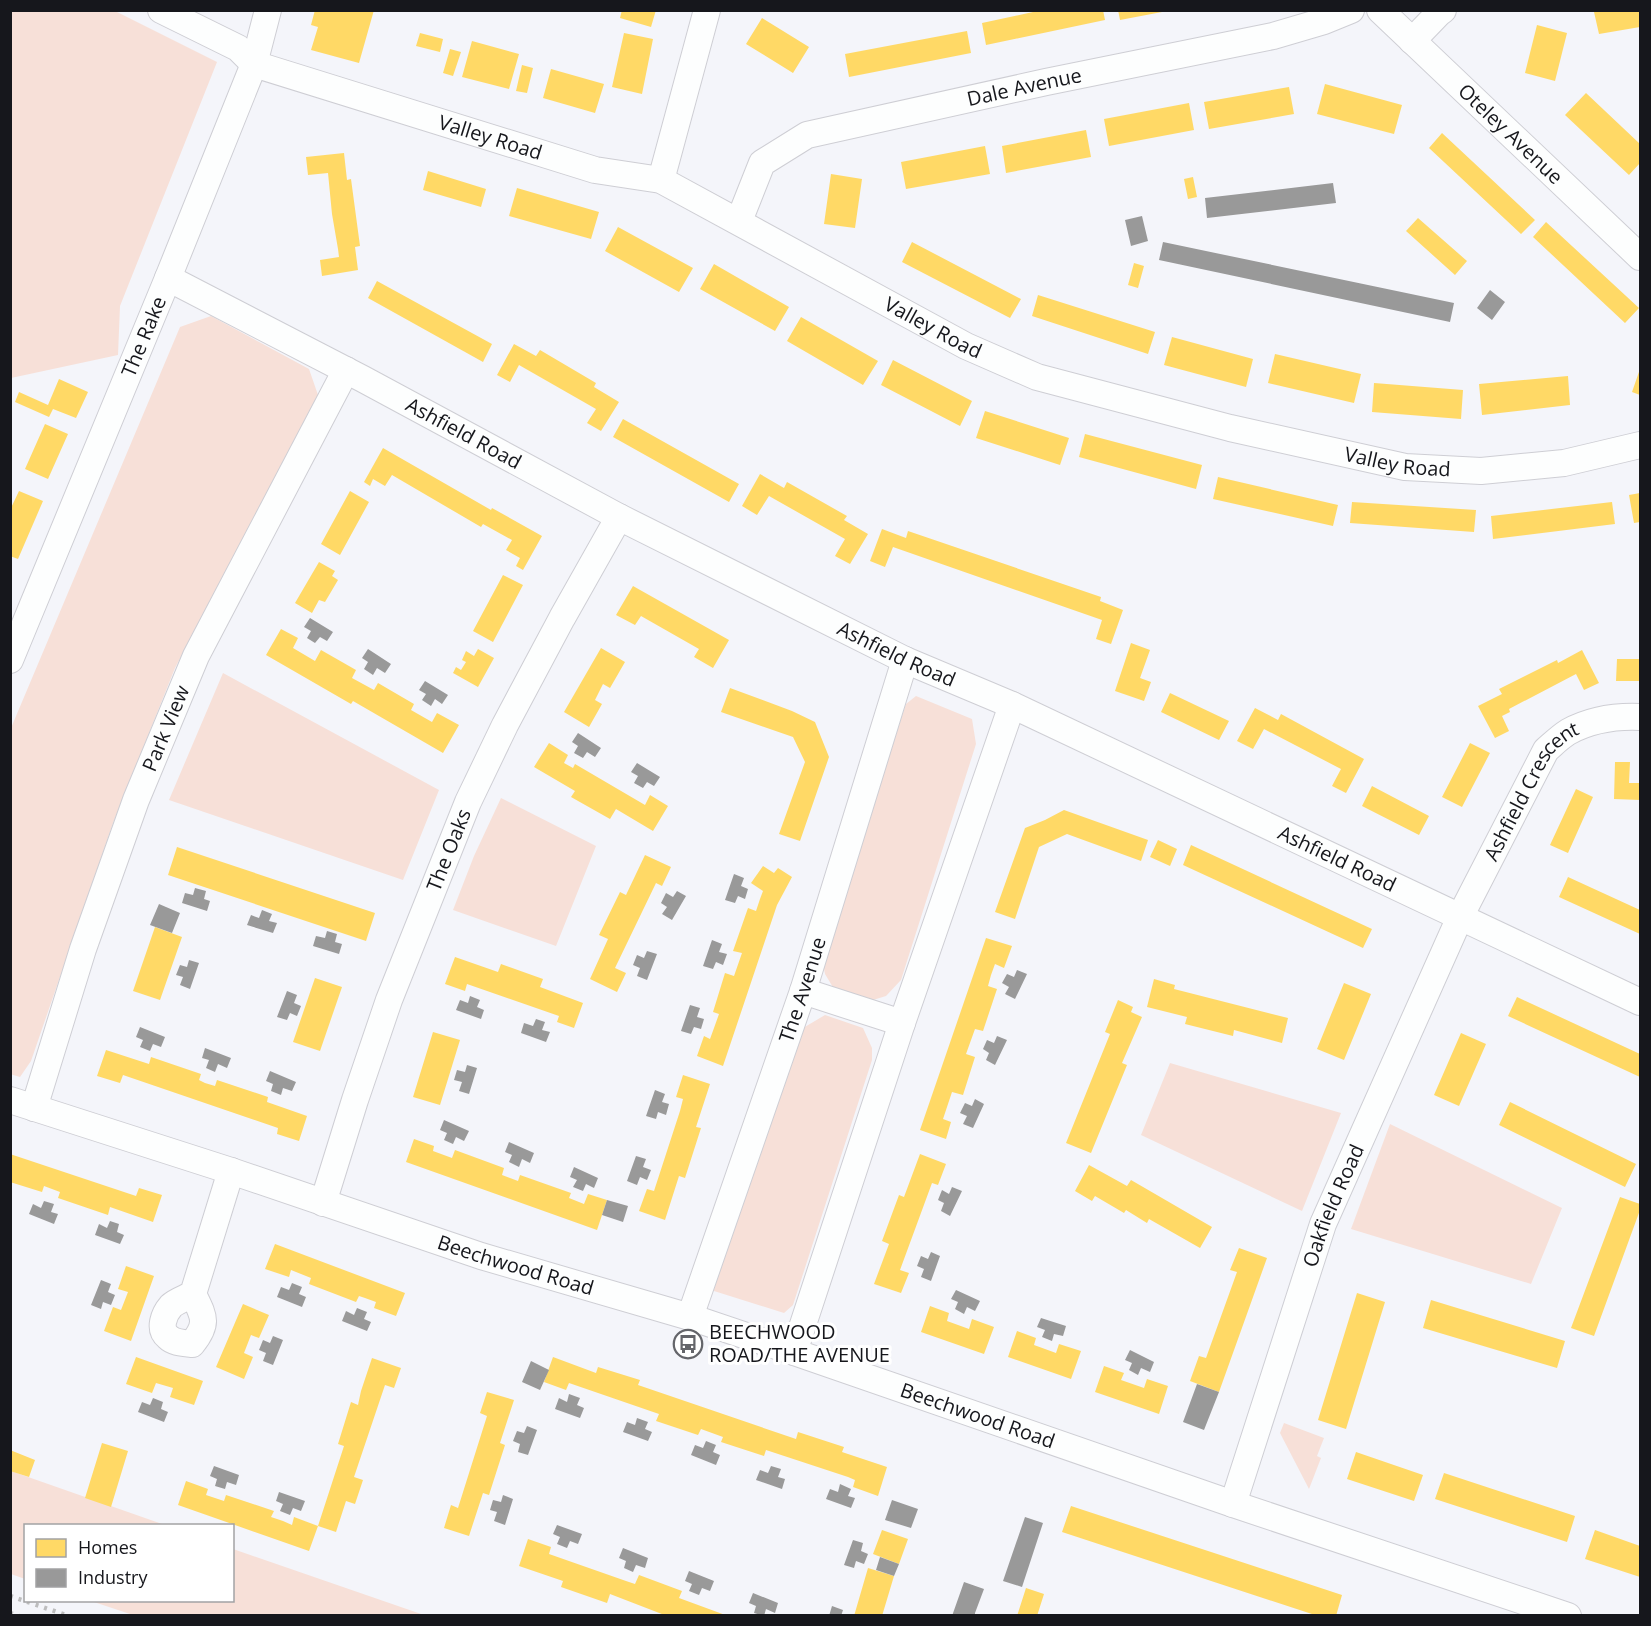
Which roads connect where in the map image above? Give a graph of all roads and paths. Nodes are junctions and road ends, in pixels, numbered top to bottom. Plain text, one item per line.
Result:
1 (160, 10) edge
2 (268, 10) edge
3 (707, 10) edge
4 (1351, 10) edge
5 (1380, 10) edge
6 (1443, 10) edge
7 (1412, 41) junction
8 (254, 64) junction
9 (661, 180) junction
10 (739, 221) junction
11 (1641, 257) edge
12 (168, 278) junction
13 (346, 370) junction
14 (1641, 445) edge
15 (619, 517) junction
16 (10, 660) edge
17 (905, 660) junction
18 (1012, 705) junction
19 (1641, 717) edge
20 (1460, 916) junction
21 (803, 991) junction
22 (1641, 1002) edge
23 (902, 1023) junction
24 (22, 1104) edge
25 (231, 1172) junction
26 (323, 1203) junction
27 (193, 1294) dead end
28 (690, 1317) junction
29 (794, 1352) junction
30 (1233, 1504) junction
31 (1568, 1616) edge

1 - 8 street
2 - 8 street, The Rake
3 - 9 street
4 - 10 street, Dale Avenue
5 - 7 street, Oteley Avenue
6 - 7 street
7 - 11 street, Oteley Avenue
8 - 9 street, Valley Road
8 - 12 street, The Rake
9 - 10 street, Valley Road
10 - 14 street, Valley Road
12 - 13 street, Ashfield Road
12 - 16 street, The Rake
13 - 15 street, Ashfield Road
13 - 24 street, Park View
15 - 17 street, Ashfield Road
15 - 26 street, The Oaks
17 - 18 street, Ashfield Road
17 - 21 street, The Avenue
18 - 20 street, Ashfield Road
18 - 23 street
19 - 20 street, Ashfield Crescent
20 - 22 street, Ashfield Road
20 - 30 street, Oakfield Road
21 - 23 street
21 - 28 street, The Avenue
23 - 29 street
24 - 25 street, Beechwood Road
25 - 26 street, Beechwood Road
25 - 27 street
26 - 28 street, Beechwood Road
28 - 29 street, Beechwood Road
29 - 30 street, Beechwood Road
30 - 31 street, Beechwood Road

